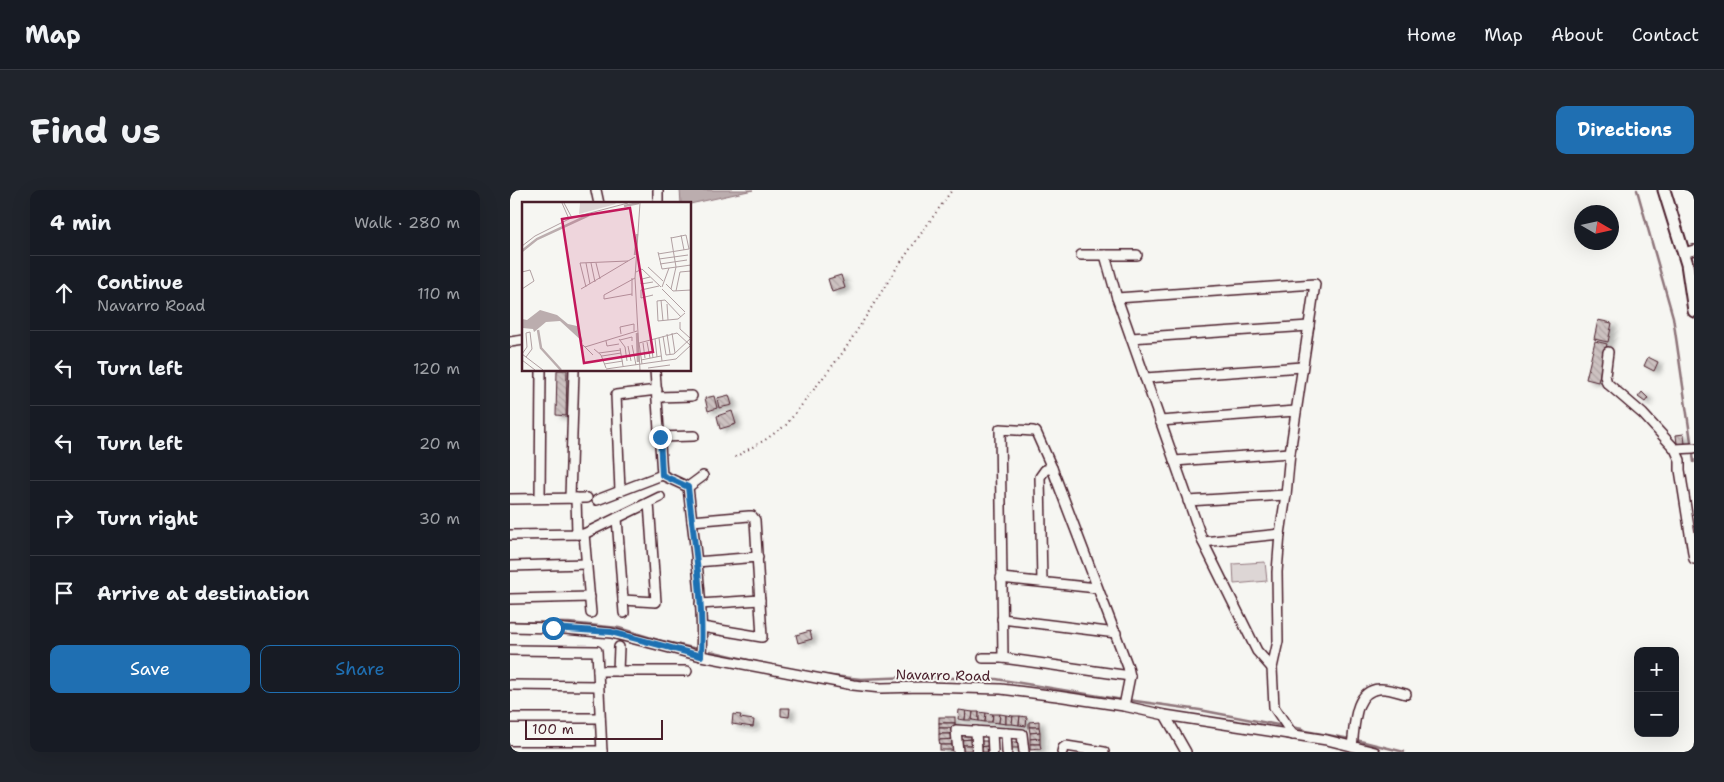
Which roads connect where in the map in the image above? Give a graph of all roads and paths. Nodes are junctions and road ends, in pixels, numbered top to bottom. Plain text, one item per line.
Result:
1 (952, 190) edge
2 (1664, 190) edge
3 (1689, 252) edge
4 (1081, 255) dead end
5 (1105, 255) junction
6 (1138, 256) dead end
7 (1692, 274) edge
8 (1117, 298) junction
9 (1694, 311) edge
10 (1309, 326) junction
11 (1131, 338) junction
12 (1608, 352) dead end
13 (1302, 367) junction
14 (541, 371) edge
15 (574, 371) edge
16 (655, 371) edge
17 (1145, 378) junction
18 (657, 394) junction
19 (692, 396) dead end
20 (1296, 411) junction
21 (1160, 421) junction
22 (694, 436) dead end
23 (660, 437) junction
24 (1692, 448) edge
25 (1675, 449) junction
26 (1290, 453) junction
27 (734, 457) dead end
28 (1174, 462) junction
29 (1052, 468) junction
30 (662, 475) junction
31 (703, 476) dead end
32 (688, 487) junction
33 (620, 491) junction
34 (1286, 494) junction
35 (660, 497) dead end
36 (540, 498) junction
37 (573, 498) junction
38 (587, 498) dead end
39 (510, 499) edge
40 (597, 500) dead end
41 (1188, 501) junction
42 (648, 503) junction
43 (616, 518) junction
44 (692, 521) junction
45 (581, 534) junction
46 (1280, 534) junction
47 (510, 535) edge
48 (1203, 542) junction
49 (758, 557) junction
50 (1694, 559) edge
51 (696, 562) junction
52 (587, 564) junction
53 (510, 566) edge
54 (1001, 578) junction
55 (1042, 582) junction
56 (1097, 588) junction
57 (590, 597) junction
58 (510, 599) edge
59 (623, 600) junction
60 (760, 600) junction
61 (700, 604) junction
62 (591, 613) dead end
63 (624, 613) dead end
64 (1002, 619) junction
65 (510, 627) edge
66 (702, 627) junction
67 (1116, 633) junction
68 (619, 647) dead end
69 (510, 650) edge
70 (701, 656) junction
71 (983, 658) dead end
72 (1003, 658) junction
73 (1272, 668) junction
74 (598, 671) junction
75 (618, 671) junction
76 (687, 671) dead end
77 (1130, 676) junction
78 (510, 685) edge
79 (598, 686) junction
80 (1406, 694) dead end
81 (1125, 702) junction
82 (1165, 715) junction
83 (510, 718) edge
84 (600, 718) junction
85 (1288, 729) junction
86 (976, 731) junction
87 (992, 732) junction
88 (1006, 733) junction
89 (1353, 741) junction
90 (1184, 750) edge
91 (510, 751) edge
92 (602, 752) edge
93 (958, 752) edge
94 (977, 752) edge
95 (993, 752) edge
96 (1008, 752) edge
97 (1024, 752) edge
98 (1062, 752) edge
99 (1104, 752) edge
100 (1375, 752) edge

1 - 27 path
2 - 3 main road
3 - 7 main road
4 - 5 street
5 - 6 street
5 - 8 street
7 - 9 main road
8 - 10 street
8 - 11 street
10 - 11 street
10 - 13 street
11 - 17 street
12 - 25 street
13 - 17 street
13 - 20 street
14 - 36 street
15 - 37 street
16 - 18 street
17 - 21 street
18 - 19 street
18 - 23 street
18 - 33 street
20 - 21 street
20 - 26 street
21 - 28 street
22 - 23 street
23 - 30 street
24 - 25 street
25 - 50 street
26 - 28 street
26 - 34 street
28 - 41 street
29 - 54 street
29 - 55 street
29 - 56 street
30 - 32 street
30 - 33 street
31 - 32 street
32 - 44 street
33 - 40 street
34 - 41 street
34 - 46 street
35 - 42 street
36 - 37 street
36 - 39 street
37 - 38 street
37 - 45 street
41 - 48 street
42 - 43 street
42 - 59 street
43 - 45 street
43 - 59 street
44 - 49 street
44 - 51 street
45 - 47 street
45 - 52 street
46 - 48 street
46 - 73 street
48 - 73 street
49 - 51 street
49 - 60 street
51 - 61 street
52 - 53 street
52 - 57 street
54 - 55 street
54 - 64 street
55 - 56 street
56 - 67 street
57 - 58 street
57 - 62 street
59 - 63 street
60 - 61 street
60 - 66 street
61 - 66 street
64 - 67 street
64 - 72 street
65 - 70 street, Navarro Road
66 - 70 street
67 - 77 street
68 - 75 street
69 - 74 street
70 - 81 street, Navarro Road
71 - 72 street
72 - 77 street
73 - 85 street
74 - 75 street
74 - 79 street
75 - 76 street
77 - 81 street
78 - 79 street
79 - 84 street
80 - 89 street
81 - 82 street, Navarro Road
82 - 85 street, Navarro Road
82 - 90 street
83 - 84 street
84 - 92 street
85 - 89 street, Navarro Road
86 - 87 street
86 - 93 street
86 - 94 street
87 - 88 street
87 - 95 street
88 - 96 street
88 - 97 street
89 - 100 street, Navarro Road
91 - 92 street
98 - 99 street

